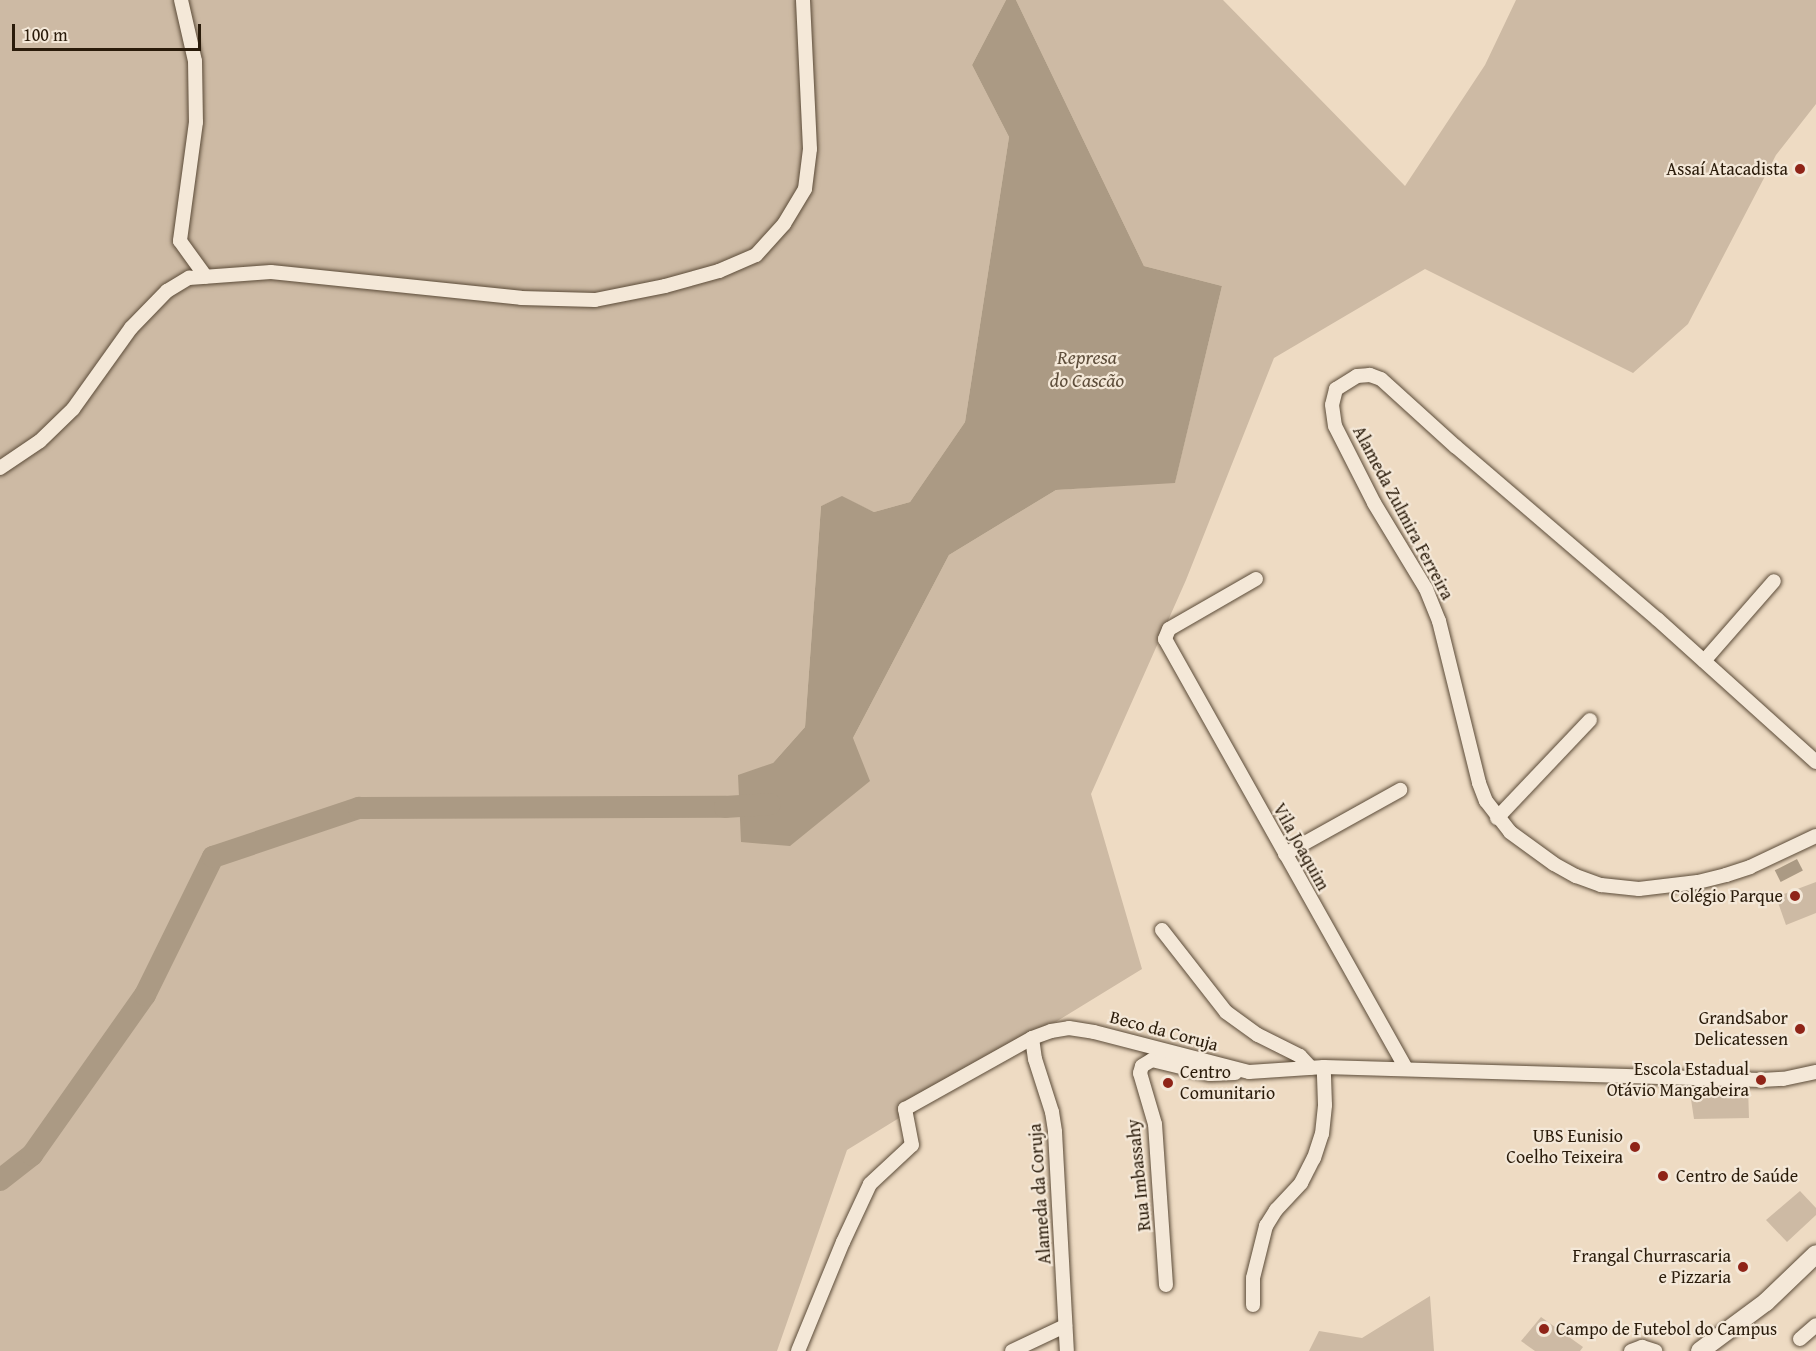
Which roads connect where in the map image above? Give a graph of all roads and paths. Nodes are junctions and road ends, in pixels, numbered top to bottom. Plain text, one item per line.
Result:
1 (181, 0) edge
2 (803, 0) edge
3 (206, 276) junction
4 (0, 468) edge
5 (1256, 579) dead end
6 (1774, 581) dead end
7 (1704, 662) junction
8 (1590, 720) dead end
9 (1816, 762) edge
10 (1400, 790) dead end
11 (1497, 818) junction
12 (1816, 836) edge
13 (1285, 854) junction
14 (1162, 930) dead end
15 (1032, 1038) junction
16 (1317, 1067) junction
17 (1406, 1069) junction
18 (1249, 1072) junction
19 (1816, 1072) edge
20 (1816, 1254) edge
21 (1166, 1285) dead end
22 (1253, 1305) dead end
23 (1816, 1325) edge
24 (1065, 1326) junction
25 (1800, 1339) dead end
26 (798, 1351) edge
27 (1012, 1351) edge
28 (1067, 1351) edge
29 (1631, 1351) edge
30 (1655, 1351) edge
31 (1700, 1351) edge

1 - 3 street
2 - 3 street
3 - 4 street
5 - 13 street, Vila Joaquim
6 - 7 street
7 - 9 street, Alameda Zulmira Ferreira
7 - 11 street, Alameda Zulmira Ferreira
8 - 11 street
10 - 13 street
11 - 12 street, Alameda Zulmira Ferreira
13 - 17 street, Vila Joaquim
14 - 16 street
15 - 18 street, Beco da Coruja
15 - 24 street, Alameda da Coruja
15 - 26 street, Beco da Coruja
16 - 17 street, Beco da Coruja
16 - 18 street, Beco da Coruja
16 - 22 street
17 - 19 street, Beco da Coruja
18 - 21 street, Rua Imbassahy
20 - 31 main road
23 - 25 street
24 - 27 street
24 - 28 street, Alameda da Coruja
29 - 30 street

